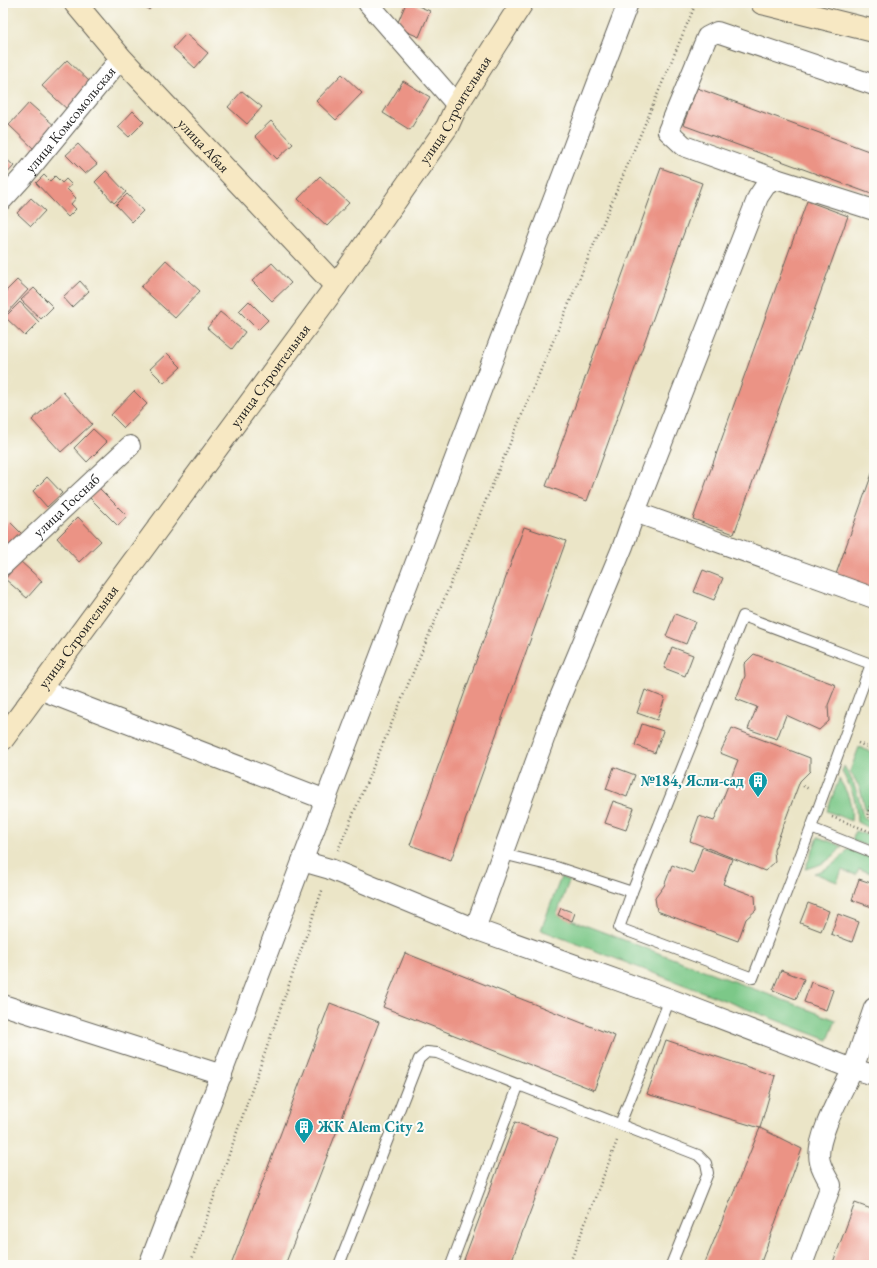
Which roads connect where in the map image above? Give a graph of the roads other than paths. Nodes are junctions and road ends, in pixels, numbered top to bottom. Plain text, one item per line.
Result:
1 (75, 3) edge
2 (368, 3) edge
3 (522, 3) edge
4 (628, 3) edge
5 (762, 3) edge
6 (874, 31) edge
7 (121, 58) junction
8 (874, 85) edge
9 (457, 105) junction
10 (776, 179) junction
11 (3, 199) edge
12 (874, 210) edge
13 (336, 286) junction
14 (130, 446) dead end
15 (635, 512) junction
16 (3, 565) edge
17 (874, 598) edge
18 (39, 689) junction
19 (3, 739) edge
20 (326, 800) junction
21 (811, 828) junction
22 (874, 853) edge
23 (503, 854) junction
24 (302, 861) junction
25 (632, 892) junction
26 (475, 929) junction
27 (670, 999) junction
28 (3, 1005) edge
29 (874, 1008) edge
30 (853, 1069) junction
31 (222, 1075) junction
32 (874, 1075) edge
33 (519, 1084) junction
34 (622, 1125) junction
35 (149, 1265) edge
36 (339, 1265) edge
37 (451, 1265) edge
38 (671, 1265) edge
39 (802, 1265) edge

1 - 7 street, улица Абая
2 - 9 street
3 - 9 street, улица Строительная
4 - 20 street
5 - 6 street
7 - 11 street, улица Комсомольская
7 - 13 street, улица Абая
8 - 10 street
9 - 13 street, улица Строительная
10 - 12 street
10 - 15 street
13 - 18 street, улица Строительная
14 - 16 street, улица Госснаб
15 - 17 street
15 - 23 street
18 - 19 street, улица Строительная
18 - 20 street
20 - 24 street
21 - 22 lane
21 - 25 lane
21 - 25 lane
23 - 25 lane
23 - 26 street
24 - 26 street
24 - 31 street
26 - 27 street
27 - 30 street
27 - 34 lane
28 - 31 street
29 - 30 street
30 - 32 street
30 - 39 street
31 - 35 street
33 - 34 lane
33 - 36 lane
33 - 37 lane
34 - 38 lane

